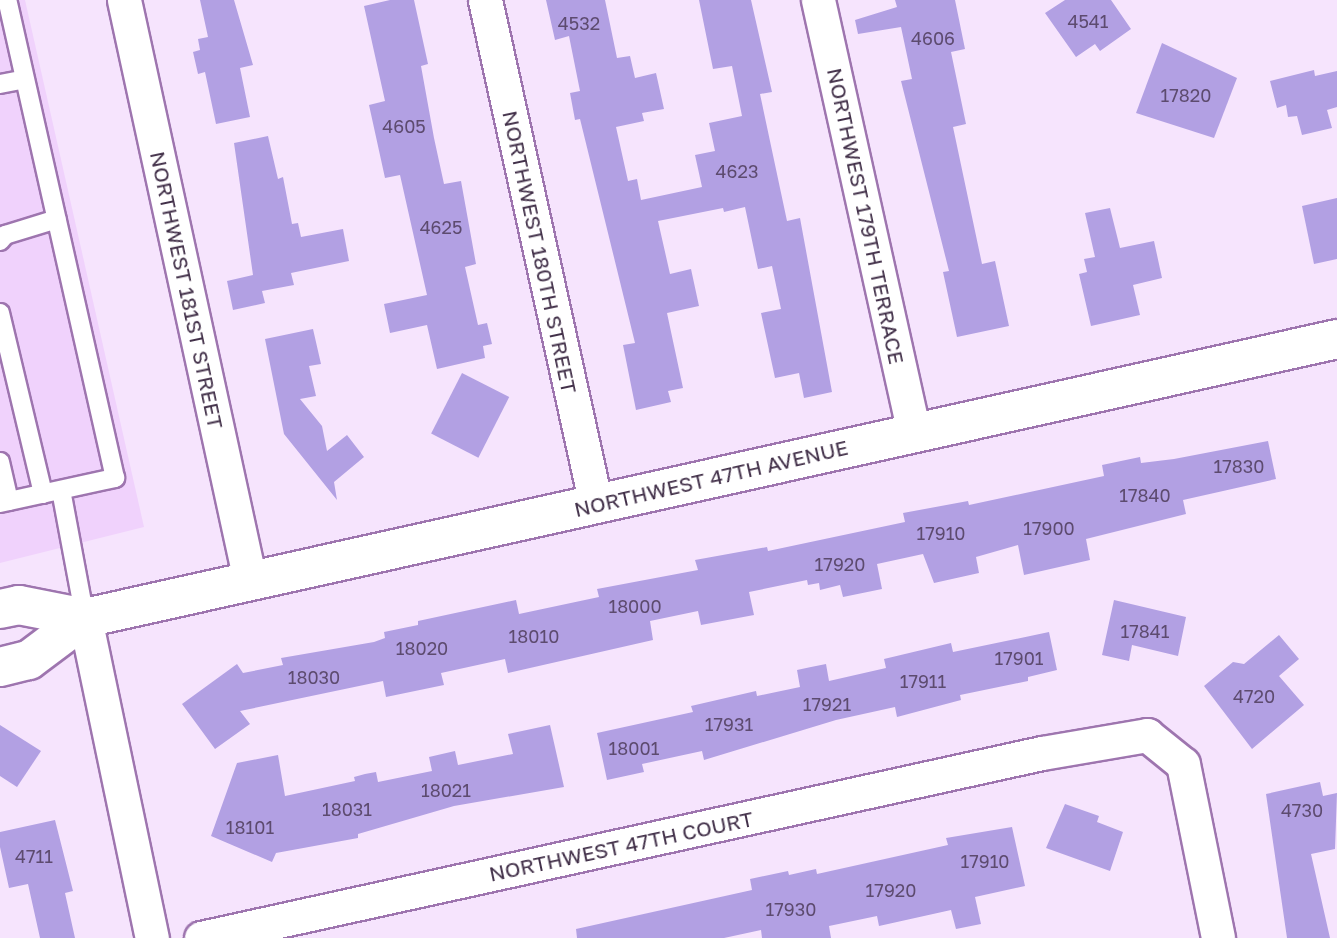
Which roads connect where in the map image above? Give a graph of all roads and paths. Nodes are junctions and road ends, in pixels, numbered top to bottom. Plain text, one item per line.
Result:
1 (7, 0) edge
2 (124, 0) edge
3 (485, 0) edge
4 (818, 0) edge
5 (25, 79) junction
6 (0, 84) edge
7 (57, 219) junction
8 (0, 242) edge
9 (0, 313) edge
10 (1337, 339) edge
11 (914, 433) junction
12 (0, 462) edge
13 (61, 490) junction
14 (43, 494) junction
15 (4, 502) edge
16 (596, 505) junction
17 (250, 581) junction
18 (0, 609) edge
19 (85, 618) junction
20 (0, 667) edge
21 (152, 938) edge
22 (201, 938) edge
23 (1218, 938) edge

1 - 5 lane
2 - 17 street, NORTHWEST 181ST STREET
3 - 16 street, NORTHWEST 180TH STREET
4 - 11 street, NORTHWEST 179TH TERRACE
5 - 6 lane
5 - 7 lane
7 - 8 lane
7 - 13 lane
9 - 14 lane
10 - 11 main road, NORTHWEST 47TH AVENUE
11 - 16 main road, NORTHWEST 47TH AVENUE
12 - 15 lane
13 - 14 lane
13 - 19 lane
14 - 15 lane
16 - 17 main road, NORTHWEST 47TH AVENUE
17 - 19 main road, NORTHWEST 47TH AVENUE
18 - 19 main road, NORTHWEST 47TH AVENUE
19 - 20 main road, NORTHWEST 47TH AVENUE
19 - 21 street
22 - 23 street, NORTHWEST 47TH COURT

